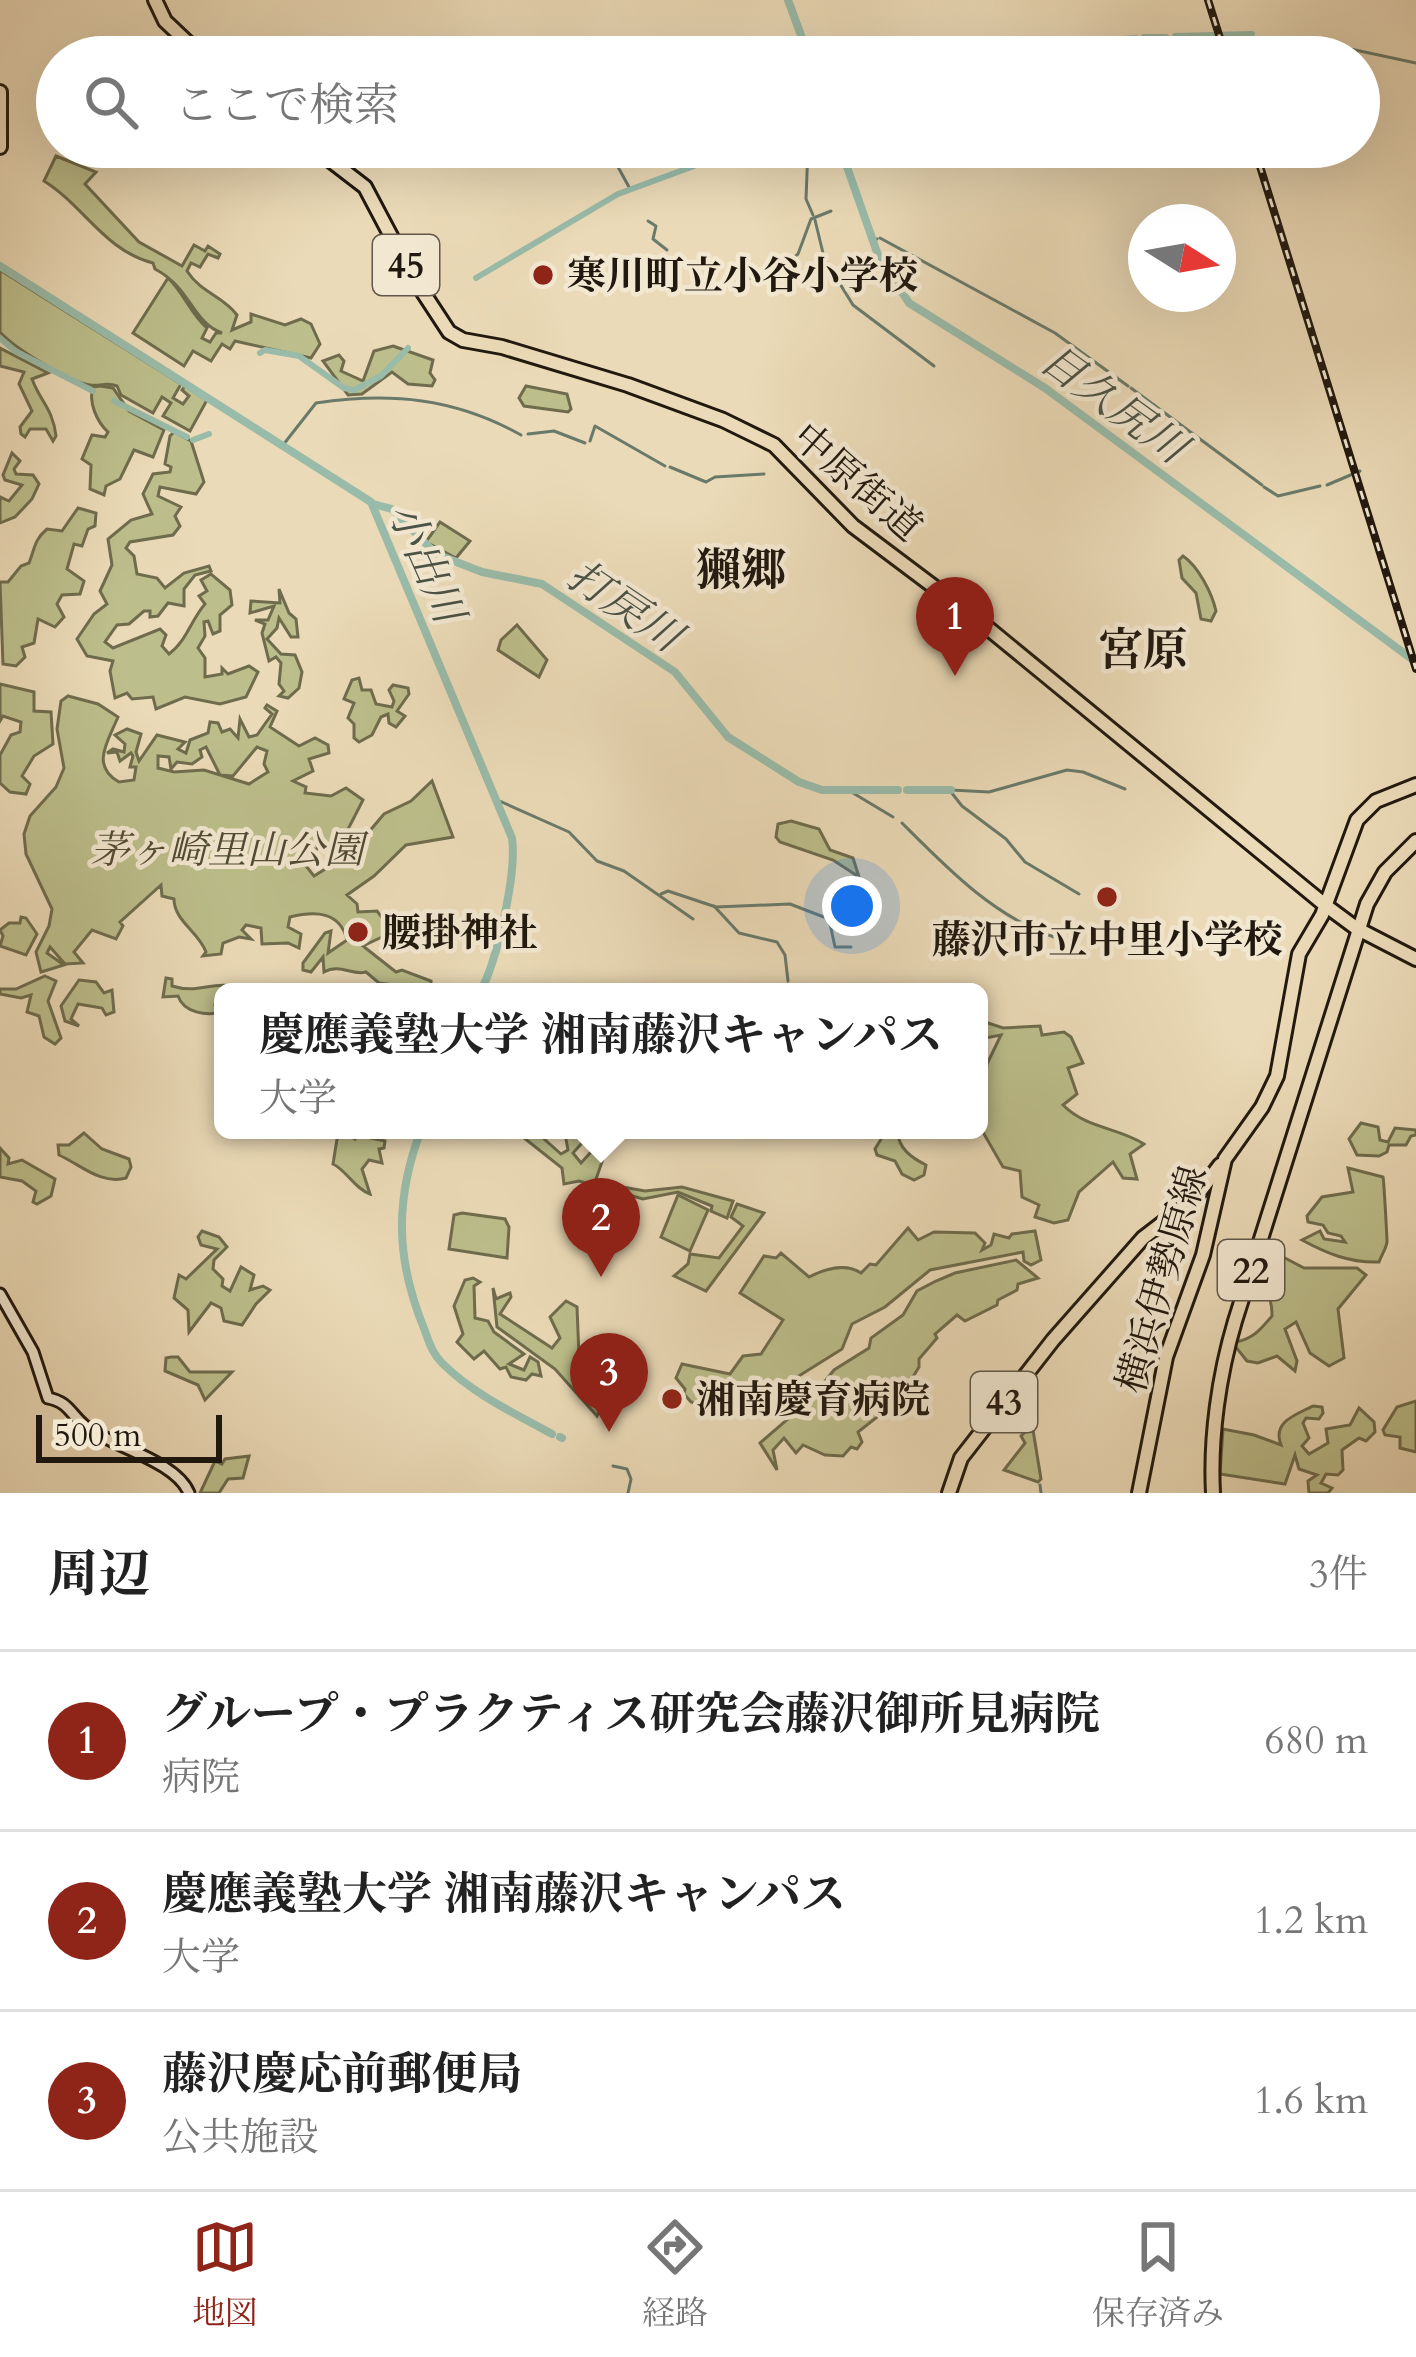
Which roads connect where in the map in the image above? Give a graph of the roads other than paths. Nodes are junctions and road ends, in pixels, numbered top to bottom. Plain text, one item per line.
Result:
1 (155, 0) edge
2 (181, 36) edge
3 (0, 92) edge
4 (0, 147) edge
5 (340, 168) edge
6 (1416, 785) edge
7 (1416, 843) edge
8 (1325, 905) junction
9 (1360, 931) junction
10 (1416, 959) edge
11 (1225, 1159) junction
12 (0, 1294) edge
13 (189, 1493) edge
14 (949, 1493) edge
15 (1139, 1493) edge
16 (1215, 1493) edge

1 - 2 main road
3 - 4 main road
5 - 8 main road, 中原街道 / 45
6 - 8 main road, 横浜伊勢原線 / 22
7 - 9 main road, 22
8 - 9 main road, 中原街道 / 45
8 - 11 main road, 横浜伊勢原線 / 22
9 - 10 main road, 中原街道 / 45
9 - 16 main road, 22
11 - 14 main road, 43
11 - 15 main road, 横浜伊勢原線 / 22
12 - 13 main road

